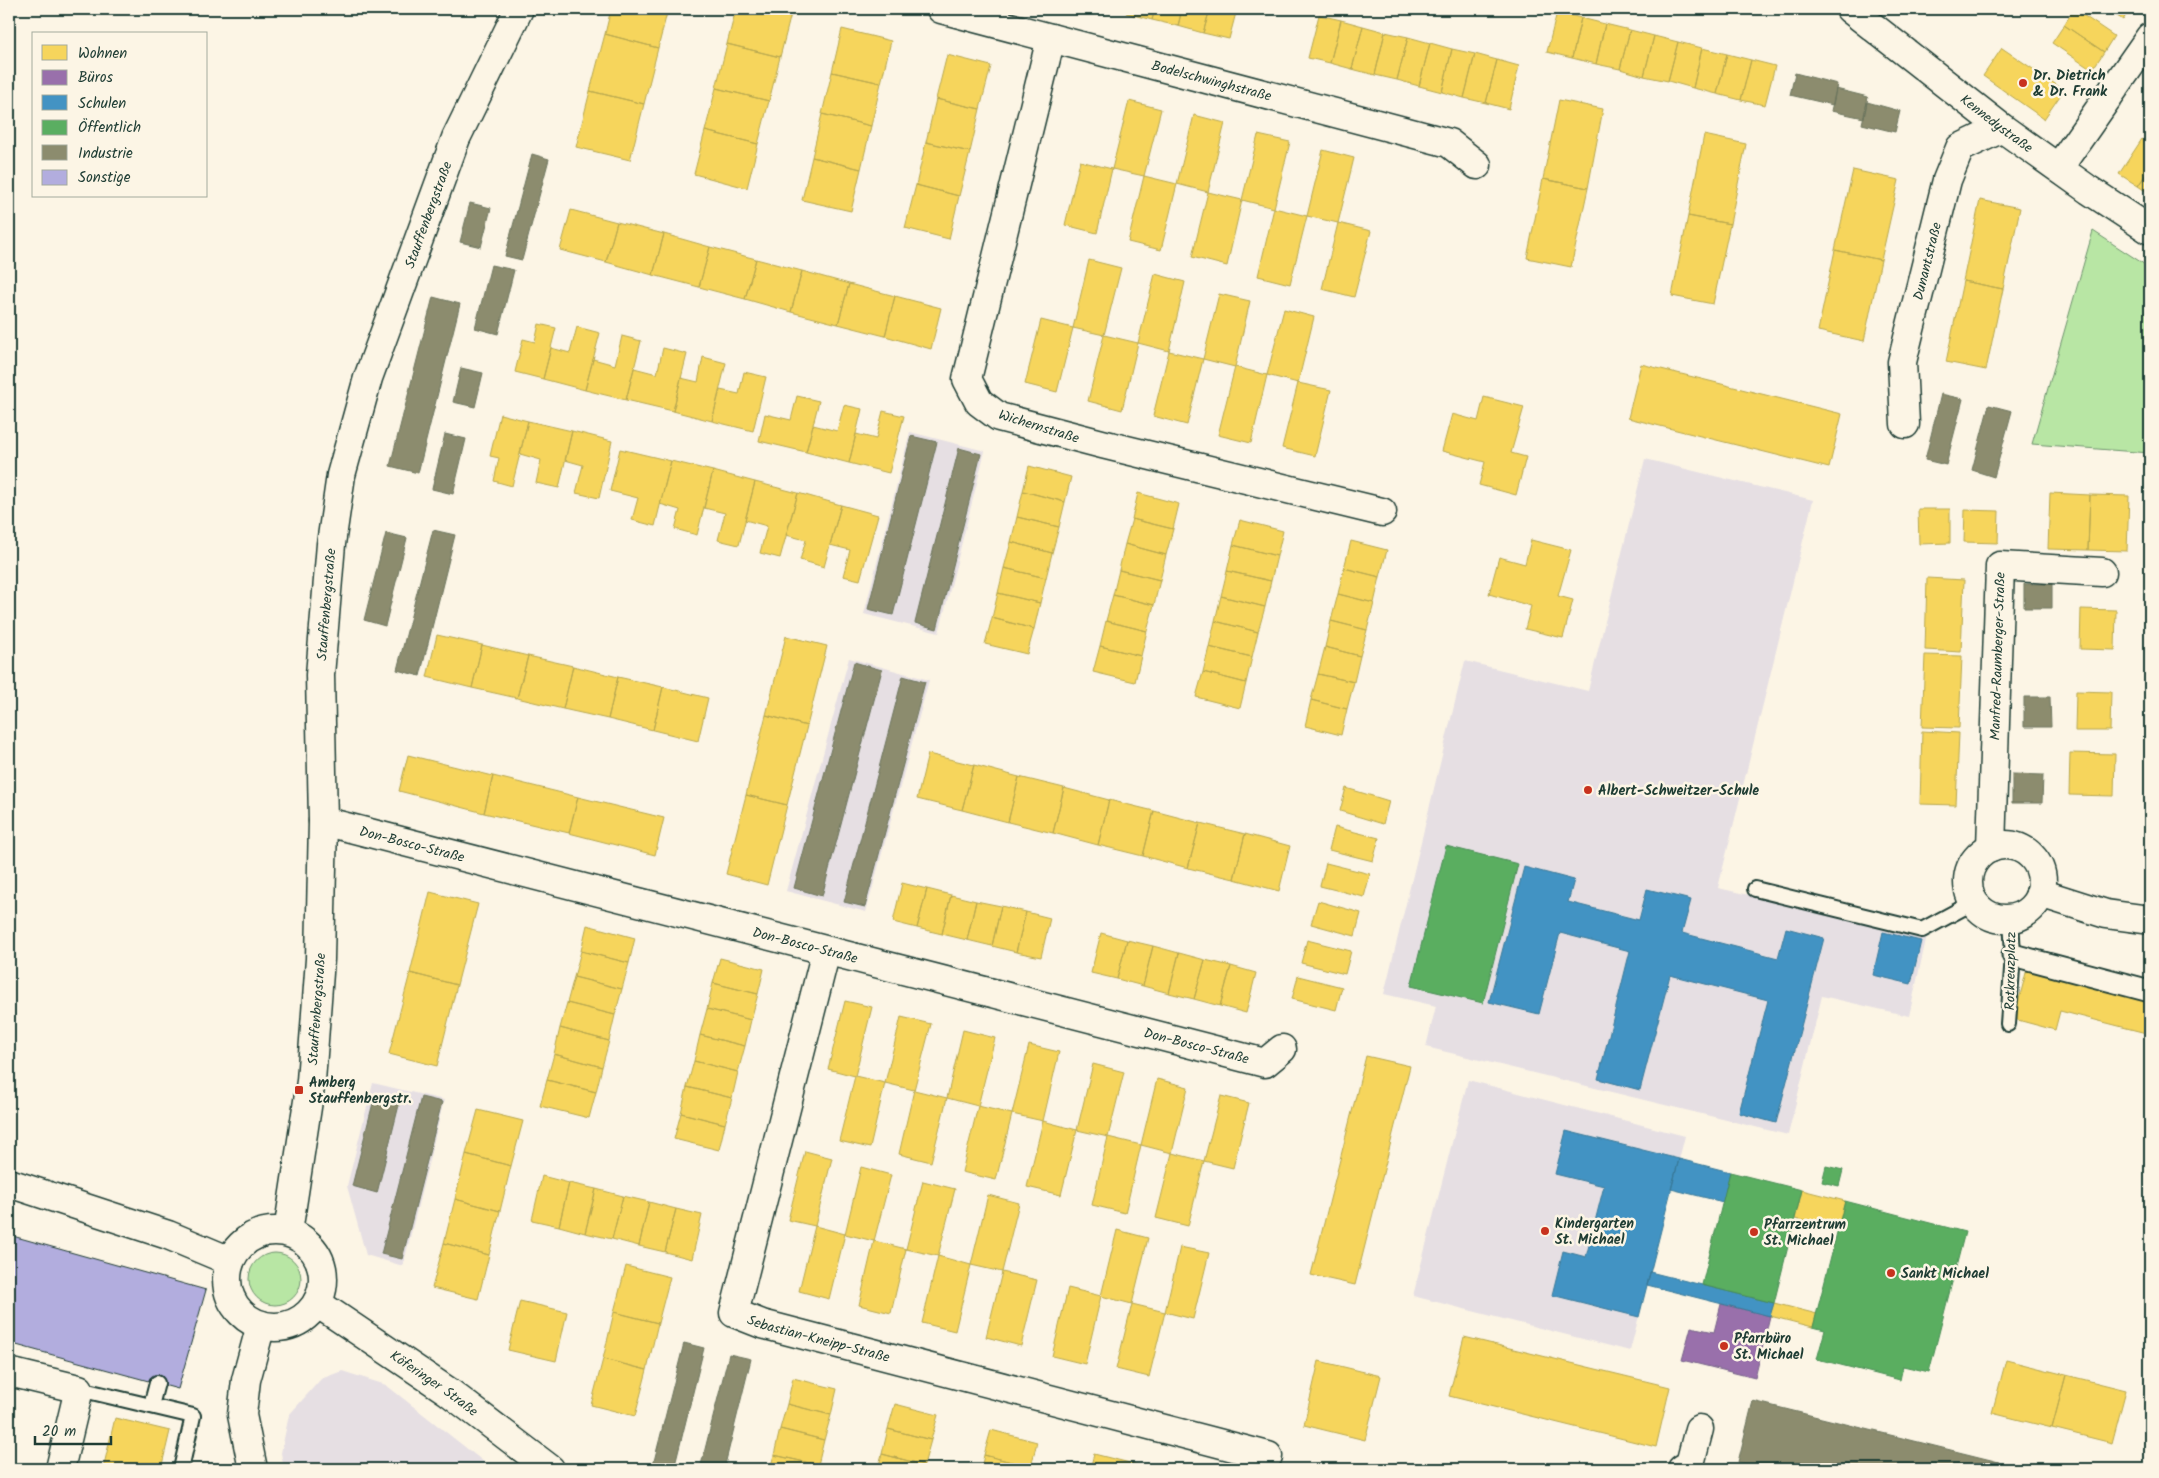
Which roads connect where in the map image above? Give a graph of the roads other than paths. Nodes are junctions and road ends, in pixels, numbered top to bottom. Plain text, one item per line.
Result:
1 (519, 9) edge
2 (941, 9) edge
3 (1850, 9) edge
4 (1051, 38) junction
5 (2148, 45) edge
6 (2002, 128) junction
7 (1477, 165) dead end
8 (2059, 167) junction
9 (2150, 230) edge
10 (1905, 424) dead end
11 (1382, 512) dead end
12 (2102, 572) dead end
13 (323, 821) junction
14 (1991, 848) junction
15 (1755, 889) dead end
16 (2040, 893) junction
17 (1974, 902) junction
18 (2011, 919) junction
19 (2150, 920) edge
20 (826, 951) junction
21 (2014, 955) junction
22 (2150, 991) edge
23 (2008, 1024) dead end
24 (1282, 1049) dead end
25 (9, 1183) edge
26 (288, 1232) junction
27 (230, 1261) junction
28 (317, 1303) junction
29 (262, 1325) junction
30 (9, 1372) edge
31 (156, 1384) dead end
32 (79, 1389) junction
33 (151, 1406) junction
34 (1699, 1429) dead end
35 (1268, 1456) dead end
36 (60, 1469) edge
37 (181, 1469) edge
38 (253, 1469) edge
39 (550, 1469) edge
40 (1682, 1469) edge

1 - 13 street, Stauffenbergstraße
2 - 4 street, Bodelschwinghstraße
3 - 6 street, Kennedystraße
4 - 7 street, Bodelschwinghstraße
4 - 11 street, Wichernstraße
5 - 8 street
6 - 8 street, Kennedystraße
6 - 10 street, Dunantstraße
8 - 9 street, Kennedystraße
12 - 14 street, Manfred-Raumberger-Straße
13 - 20 street, Don-Bosco-Straße
13 - 26 street, Stauffenbergstraße
14 - 16 street
14 - 17 street
15 - 17 lane
16 - 18 street
16 - 19 street
17 - 18 street
18 - 21 lane, Rotkreuzplatz
20 - 24 street, Don-Bosco-Straße
20 - 35 street, Sebastian-Kneipp-Straße
21 - 22 street
21 - 23 lane, Rotkreuzplatz
25 - 27 street
26 - 27 street
26 - 28 street
27 - 29 street
28 - 29 street
28 - 39 street, Köferinger Straße
29 - 38 street
30 - 32 street
31 - 33 lane
32 - 33 lane
32 - 36 street
33 - 37 lane
34 - 40 street

